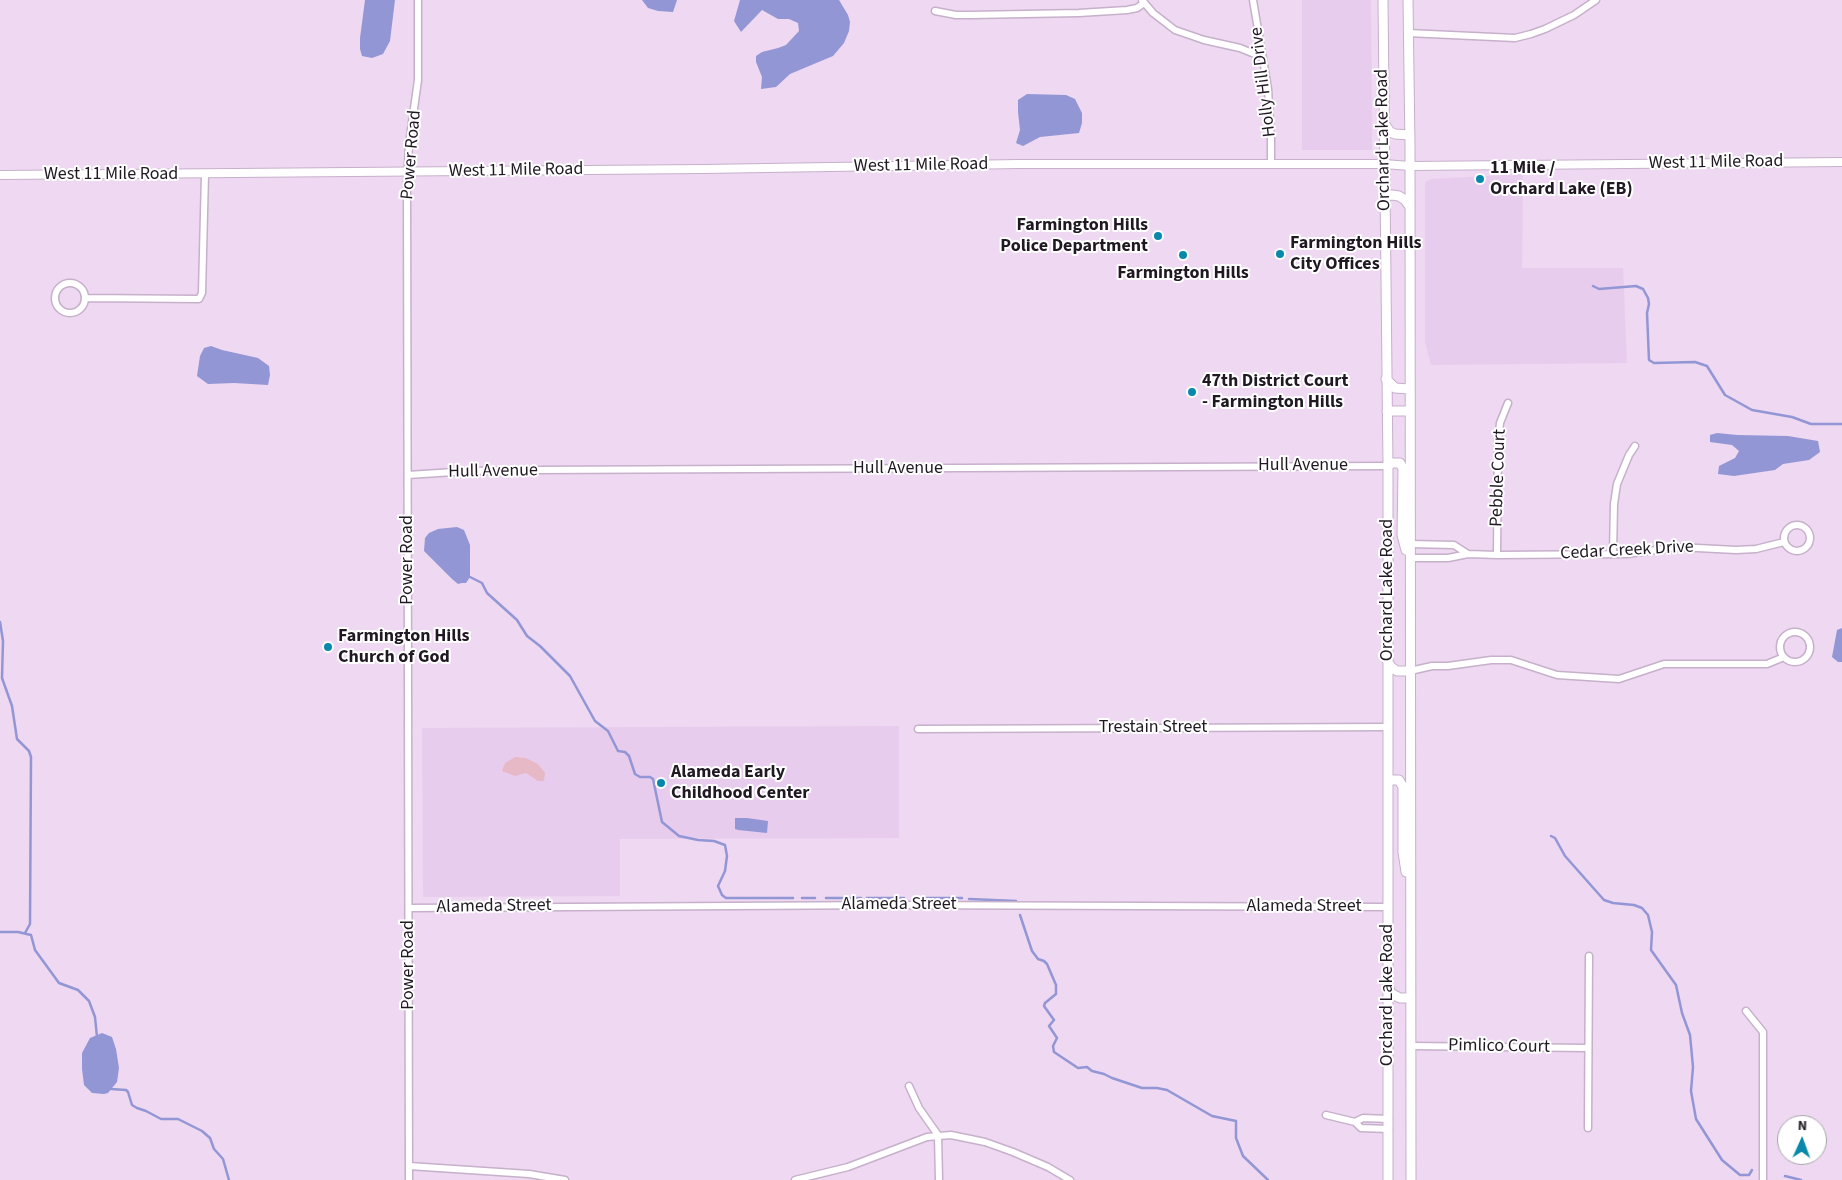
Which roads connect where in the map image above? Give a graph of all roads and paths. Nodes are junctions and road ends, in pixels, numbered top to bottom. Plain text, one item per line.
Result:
1 (418, 0) edge
2 (1253, 0) edge
3 (1383, 0) edge
4 (1408, 0) edge
5 (1596, 0) edge
6 (1143, 2) edge
7 (935, 11) dead end
8 (1408, 33) junction
9 (1262, 57) junction
10 (1384, 123) junction
11 (1410, 135) junction
12 (1842, 162) edge
13 (1271, 164) junction
14 (1384, 164) junction
15 (1410, 166) junction
16 (408, 172) junction
17 (205, 174) junction
18 (0, 175) edge
19 (1385, 196) junction
20 (1410, 207) junction
21 (85, 298) junction
22 (1386, 378) junction
23 (1410, 389) junction
24 (1508, 403) dead end
25 (1387, 411) junction
26 (1410, 411) junction
27 (1635, 446) dead end
28 (1388, 466) junction
29 (408, 475) junction
30 (1784, 542) junction
31 (1410, 544) junction
32 (1468, 554) junction
33 (1613, 554) junction
34 (1497, 555) junction
35 (1410, 563) junction
36 (1784, 657) junction
37 (1387, 660) junction
38 (1410, 671) junction
39 (1388, 727) junction
40 (918, 729) dead end
41 (1388, 780) junction
42 (1410, 884) junction
43 (1388, 907) junction
44 (409, 908) junction
45 (1588, 956) dead end
46 (1388, 983) junction
47 (1411, 998) junction
48 (1746, 1012) dead end
49 (1411, 1046) junction
50 (1588, 1048) junction
51 (909, 1086) dead end
52 (1326, 1115) dead end
53 (1389, 1124) junction
54 (1588, 1128) dead end
55 (938, 1135) junction
56 (409, 1166) junction
57 (409, 1180) edge
58 (565, 1180) edge
59 (795, 1180) edge
60 (939, 1180) edge
61 (1070, 1180) edge
62 (1388, 1180) edge
63 (1411, 1180) edge
64 (1763, 1180) edge

1 - 16 street, Power Road
2 - 9 street, Holly Hill Drive
3 - 10 main road, Orchard Lake Road
4 - 8 main road, Orchard Lake Road
5 - 8 street
6 - 7 street
6 - 9 street
8 - 11 main road, Orchard Lake Road
9 - 13 street, Holly Hill Drive
10 - 11 main road
10 - 14 main road, Orchard Lake Road
11 - 15 main road, Orchard Lake Road
12 - 15 street, West 11 Mile Road
13 - 14 street, West 11 Mile Road
13 - 16 street, West 11 Mile Road
14 - 15 street, West 11 Mile Road
14 - 19 main road, Orchard Lake Road
15 - 20 main road, Orchard Lake Road
16 - 17 street, West 11 Mile Road
16 - 29 street, Power Road
17 - 18 street, West 11 Mile Road
17 - 21 street
19 - 20 main road
19 - 22 main road, Orchard Lake Road
20 - 23 main road, Orchard Lake Road
21 - 21 street
22 - 23 main road
22 - 25 main road, Orchard Lake Road
23 - 26 main road, Orchard Lake Road
24 - 34 street, Pebble Court
25 - 26 main road
25 - 28 main road, Orchard Lake Road
26 - 31 main road, Orchard Lake Road
27 - 33 street
28 - 29 street, Hull Avenue
28 - 35 main road
28 - 37 main road, Orchard Lake Road
29 - 44 street, Power Road
30 - 30 street
30 - 33 street, Cedar Creek Drive
31 - 32 street, Cedar Creek Drive
31 - 35 main road, Orchard Lake Road
32 - 34 street, Cedar Creek Drive
32 - 35 street, Cedar Creek Drive
33 - 34 street, Cedar Creek Drive
35 - 38 main road, Orchard Lake Road
36 - 36 street
36 - 38 street
37 - 38 main road
37 - 39 main road, Orchard Lake Road
38 - 42 main road, Orchard Lake Road
39 - 40 street, Trestain Street
39 - 41 main road, Orchard Lake Road
41 - 42 main road
41 - 43 main road, Orchard Lake Road
42 - 47 main road, Orchard Lake Road
43 - 44 street, Alameda Street
43 - 46 main road, Orchard Lake Road
44 - 56 street, Power Road
45 - 50 street
46 - 47 main road
46 - 53 main road, Orchard Lake Road
47 - 49 main road, Orchard Lake Road
48 - 64 street
49 - 50 street, Pimlico Court
49 - 63 main road, Orchard Lake Road
50 - 54 street
51 - 55 street
52 - 53 street
53 - 62 main road, Orchard Lake Road
55 - 59 street
55 - 60 street
55 - 61 street
56 - 57 street, Power Road
56 - 58 street

